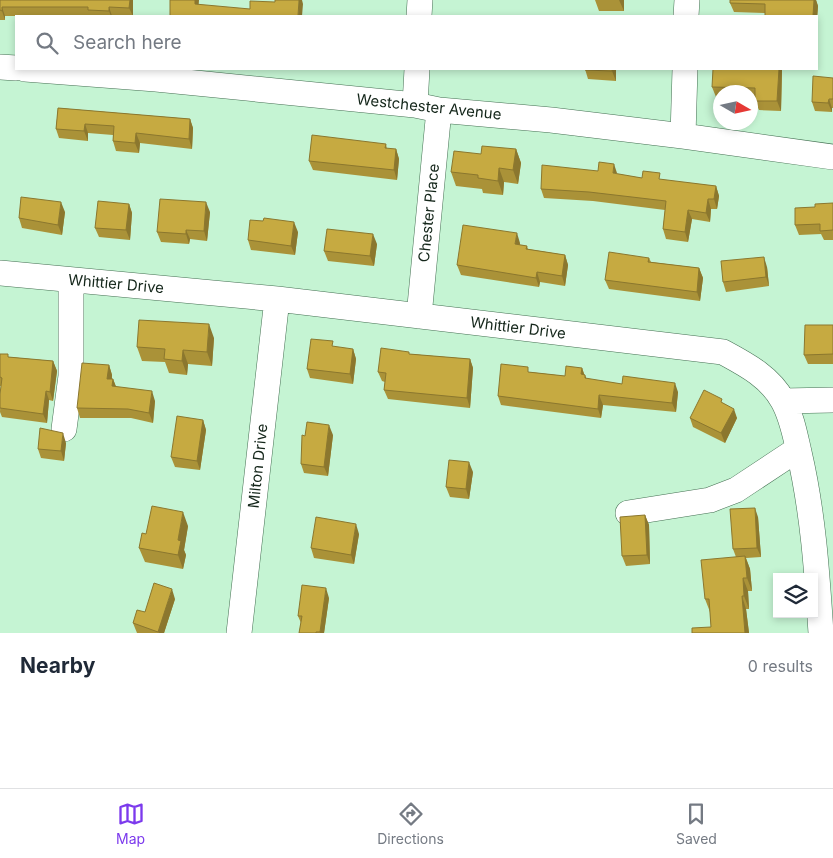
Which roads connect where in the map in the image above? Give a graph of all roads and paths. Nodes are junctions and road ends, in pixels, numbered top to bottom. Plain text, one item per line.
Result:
1 (420, 0) edge
2 (687, 0) edge
3 (419, 15) edge
4 (686, 15) edge
5 (0, 67) edge
6 (15, 68) edge
7 (37, 70) edge
8 (417, 70) edge
9 (685, 70) edge
10 (427, 108) junction
11 (683, 136) junction
12 (833, 157) edge
13 (0, 273) edge
14 (71, 280) junction
15 (277, 299) junction
16 (419, 316) junction
17 (833, 400) edge
18 (783, 401) junction
19 (64, 429) dead end
20 (798, 450) junction
21 (628, 513) dead end
22 (825, 560) edge
23 (240, 633) edge
24 (821, 633) edge

1 - 3 street
2 - 4 street
5 - 6 street
7 - 10 street, Westchester Avenue
8 - 10 street, Chester Place
9 - 11 street
10 - 11 street, Westchester Avenue
10 - 16 street, Chester Place
11 - 12 street, Westchester Avenue
13 - 14 street, Whittier Drive
14 - 15 street, Whittier Drive
14 - 19 street
15 - 16 street, Whittier Drive
15 - 23 street, Milton Drive
16 - 18 street, Whittier Drive
17 - 18 street
18 - 20 street, Whittier Drive
20 - 21 street
20 - 22 street, Whittier Drive
22 - 24 street, Whittier Drive

